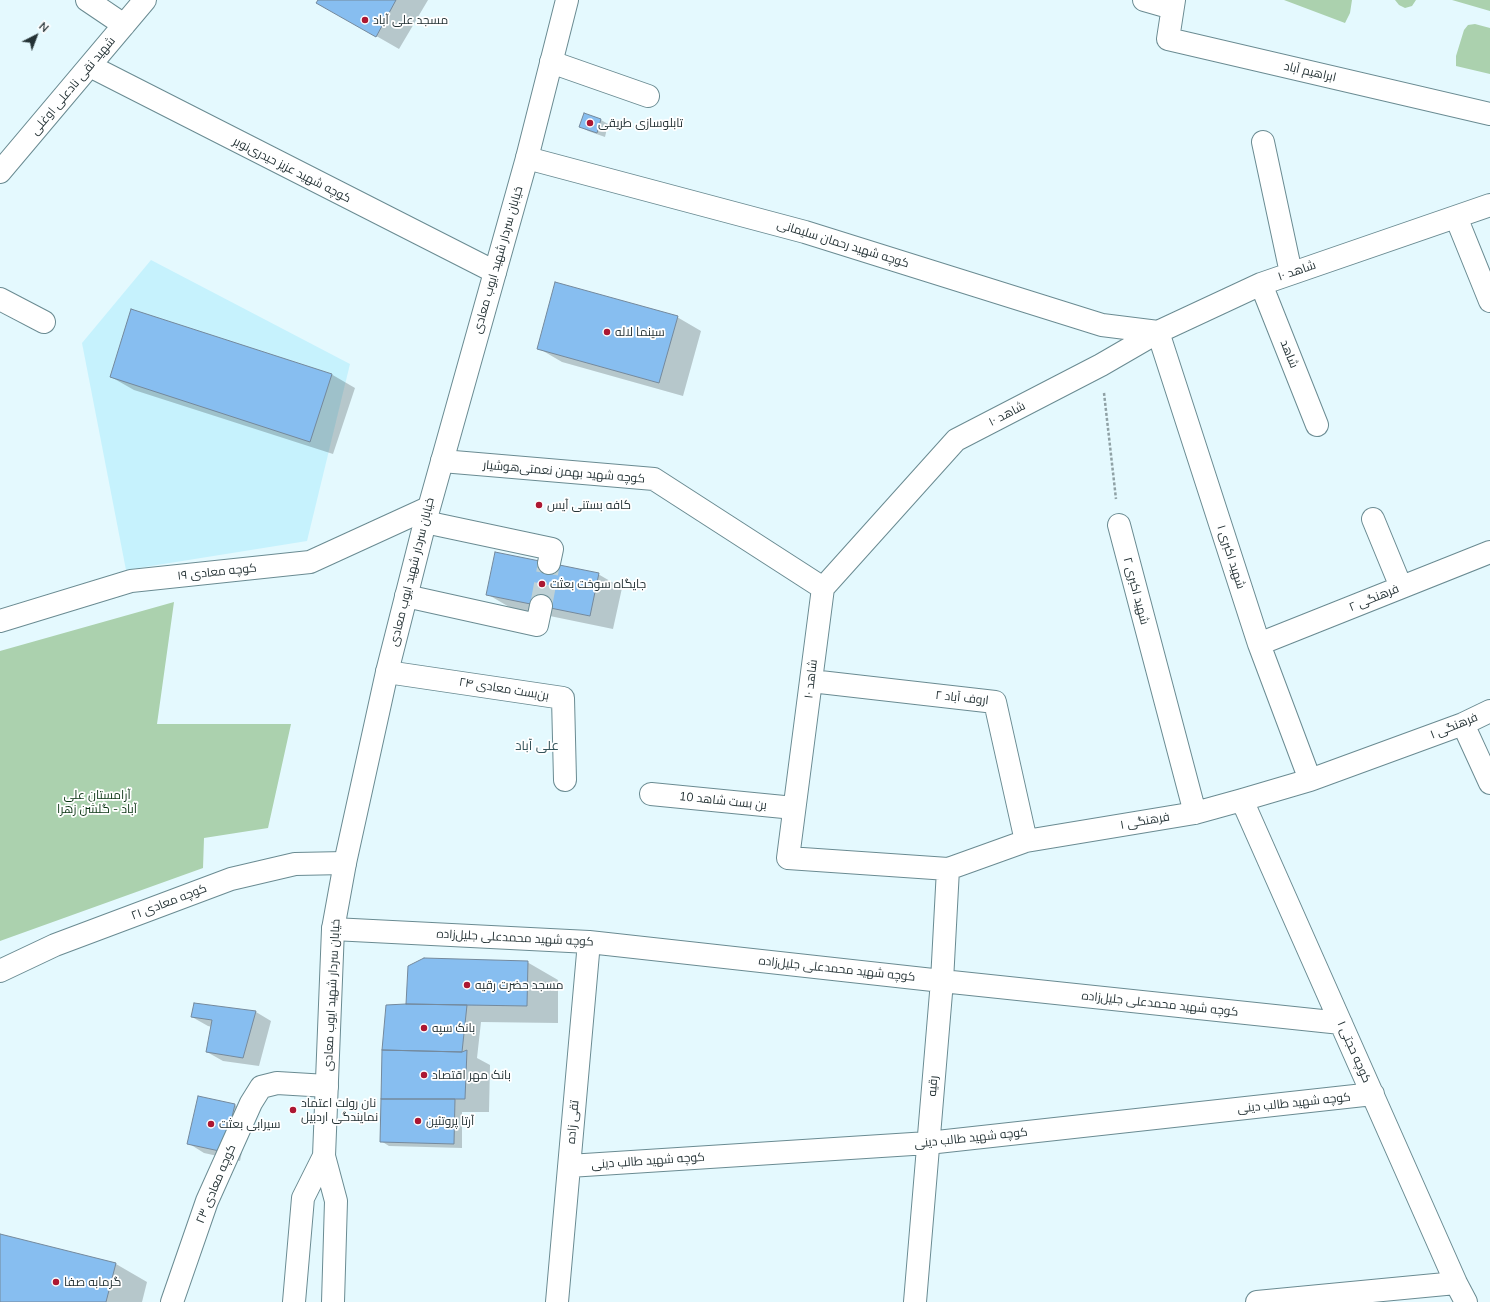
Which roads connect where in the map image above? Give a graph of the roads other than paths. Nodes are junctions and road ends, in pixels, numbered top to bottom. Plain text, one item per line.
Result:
1 (87, 0) edge
2 (145, 0) edge
3 (1144, 0) edge
4 (564, 1) edge
5 (1173, 4) edge
6 (124, 25) junction
7 (551, 62) junction
8 (90, 66) junction
9 (648, 96) dead end
10 (1490, 114) edge
11 (1264, 142) dead end
12 (527, 158) junction
13 (0, 172) edge
14 (1490, 205) edge
15 (1456, 217) junction
16 (495, 272) junction
17 (1291, 273) junction
18 (1261, 284) junction
19 (0, 299) edge
20 (1490, 302) edge
21 (44, 322) dead end
22 (1158, 332) junction
23 (1317, 424) dead end
24 (442, 461) junction
25 (426, 515) junction
26 (1373, 519) dead end
27 (1119, 525) road end
28 (1490, 552) edge
29 (549, 563) tunnel mouth
30 (1401, 587) junction
31 (823, 588) junction
32 (406, 596) junction
33 (541, 606) tunnel mouth
34 (0, 621) edge
35 (1259, 644) junction
36 (387, 672) junction
37 (811, 681) junction
38 (1490, 711) edge
39 (1464, 724) junction
40 (565, 780) dead end
41 (1310, 780) junction
42 (1490, 783) edge
43 (651, 794) dead end
44 (1242, 800) junction
45 (794, 808) junction
46 (1195, 813) junction
47 (1026, 841) junction
48 (788, 858) joint
49 (345, 863) junction
50 (948, 869) junction
51 (333, 929) junction
52 (589, 942) junction
53 (0, 971) edge
54 (942, 981) junction
55 (1341, 1023) junction
56 (327, 1086) junction
57 (1373, 1094) junction
58 (928, 1144) junction
59 (324, 1156) junction
60 (569, 1166) junction
61 (1456, 1283) junction
62 (172, 1302) edge
63 (294, 1302) edge
64 (332, 1302) edge
65 (557, 1302) edge
66 (915, 1302) edge
67 (1257, 1302) edge
68 (1466, 1302) edge

1 - 6 street
2 - 6 street, شهید نقی نادعلی اوغلی
3 - 5 street
4 - 7 street, خیابان سردار شهید ایوب معادی
5 - 10 street, ابراهیم آباد
6 - 8 street, شهید نقی نادعلی اوغلی
7 - 9 street
7 - 12 street, خیابان سردار شهید ایوب معادی
8 - 13 street, شهید نقی نادعلی اوغلی
8 - 16 street, کوچه شهید عزیز حیدری‌نوبر
11 - 17 street
12 - 16 street, خیابان سردار شهید ایوب معادی
12 - 22 street, کوچه شهید رحمان سلیمانی
14 - 15 street, شاهد ۱۰
15 - 17 street, شاهد ۱۰
15 - 20 street
16 - 24 street, خیابان سردار شهید ایوب معادی
17 - 18 street, شاهد ۱۰
18 - 22 street, شاهد ۱۰
18 - 23 street, شاهد
19 - 21 street
22 - 31 street, شاهد ۱۰
22 - 35 street, شهید اکبری ۱
24 - 25 street, خیابان سردار شهید ایوب معادی
24 - 31 street, کوچه شهید بهمن نعمتی‌هوشیار
25 - 29 street
25 - 32 street, خیابان سردار شهید ایوب معادی
25 - 34 street, کوچه معادی ۱۹
26 - 30 street
27 - 46 street, شهید اکبری ۲
28 - 30 street, فرهنگی ۲
30 - 35 street, فرهنگی ۲
31 - 37 street, شاهد ۱۰
32 - 33 street
32 - 36 street, خیابان سردار شهید ایوب معادی
35 - 41 street, شهید اکبری ۱
36 - 40 street, بن‌بست معادی ۲۴
36 - 49 street, خیابان سردار شهید ایوب معادی
37 - 45 street, شاهد ۱۰
37 - 47 street, اروف آباد ۲
38 - 39 street, فرهنگی ۱
39 - 41 street, فرهنگی ۱
39 - 42 street
41 - 44 street, فرهنگی ۱
43 - 45 street, بن بست شاهد 10
44 - 46 street, فرهنگی ۱
44 - 55 street, کوچه حجتی ۱
45 - 48 street, شاهد ۱۰
46 - 47 street, فرهنگی ۱
47 - 50 street, فرهنگی ۱
48 - 50 street, فرهنگی ۱
49 - 51 street, خیابان سردار شهید ایوب معادی
49 - 53 street, کوچه معادی ۲۱
50 - 54 street, رقیه
51 - 52 street, کوچه شهید محمدعلی جلیل‌زاده
51 - 56 street, خیابان سردار شهید ایوب معادی
52 - 54 street, کوچه شهید محمدعلی جلیل‌زاده
52 - 60 street, تقی زاده
54 - 55 street, کوچه شهید محمدعلی جلیل‌زاده
54 - 58 street, رقیه
55 - 57 street, کوچه حجتی ۱
56 - 59 street, خیابان سردار شهید ایوب معادی
56 - 62 street, کوچه معادی ۲۳
57 - 58 street, کوچه شهید طالب دینی
57 - 61 street, کوچه حجتی ۱
58 - 60 street, کوچه شهید طالب دینی
58 - 66 street, رقیه
59 - 63 street, خیابان سردار شهید ایوب معادی
59 - 64 street, خیابان سردار شهید ایوب معادی
60 - 65 street, تقی زاده
61 - 67 street
61 - 68 street, کوچه حجتی ۱

